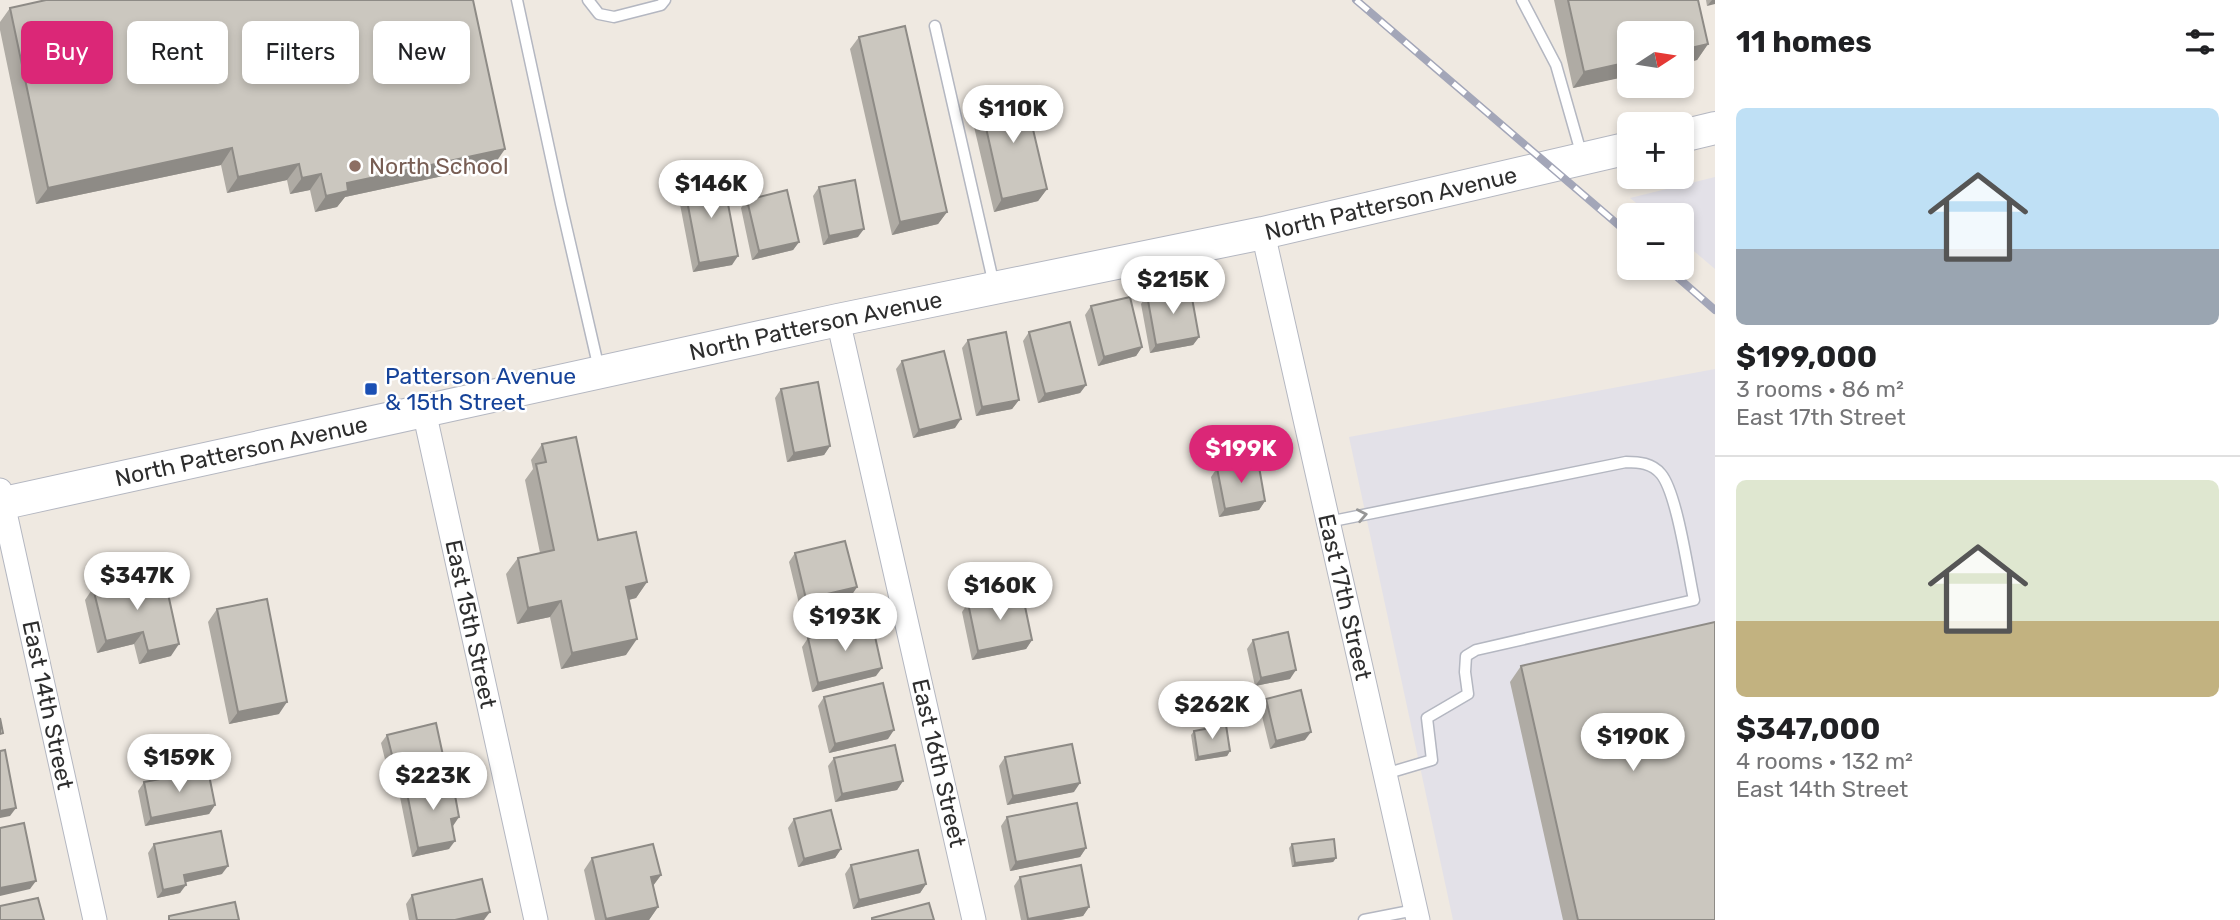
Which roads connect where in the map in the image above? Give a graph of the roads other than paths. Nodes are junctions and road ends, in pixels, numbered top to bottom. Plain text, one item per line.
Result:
1 (517, 0) edge
2 (588, 0) edge
3 (665, 0) edge
4 (1522, 0) edge
5 (935, 26) dead end
6 (1715, 128) edge
7 (1694, 133) edge
8 (1617, 151) edge
9 (1583, 159) junction
10 (1262, 233) junction
11 (994, 288) junction
12 (838, 320) junction
13 (600, 372) junction
14 (424, 411) junction
15 (1, 499) edge
16 (1328, 522) junction
17 (1385, 775) junction
18 (1416, 915) edge
19 (95, 920) edge
20 (536, 920) edge
21 (974, 920) edge
22 (1364, 920) edge

1 - 13 lane
2 - 3 lane
4 - 9 lane
5 - 11 lane
6 - 7 main road
8 - 9 main road, North Patterson Avenue
9 - 10 main road, North Patterson Avenue
10 - 11 main road, North Patterson Avenue
10 - 16 street, East 17th Street
11 - 12 main road, North Patterson Avenue
12 - 13 main road, North Patterson Avenue
12 - 21 street, East 16th Street
13 - 14 main road, North Patterson Avenue
14 - 15 main road, North Patterson Avenue
14 - 20 street, East 15th Street
15 - 19 street, East 14th Street
16 - 17 street, East 17th Street
16 -> 17 lane
17 - 18 street, East 17th Street
18 - 22 lane

